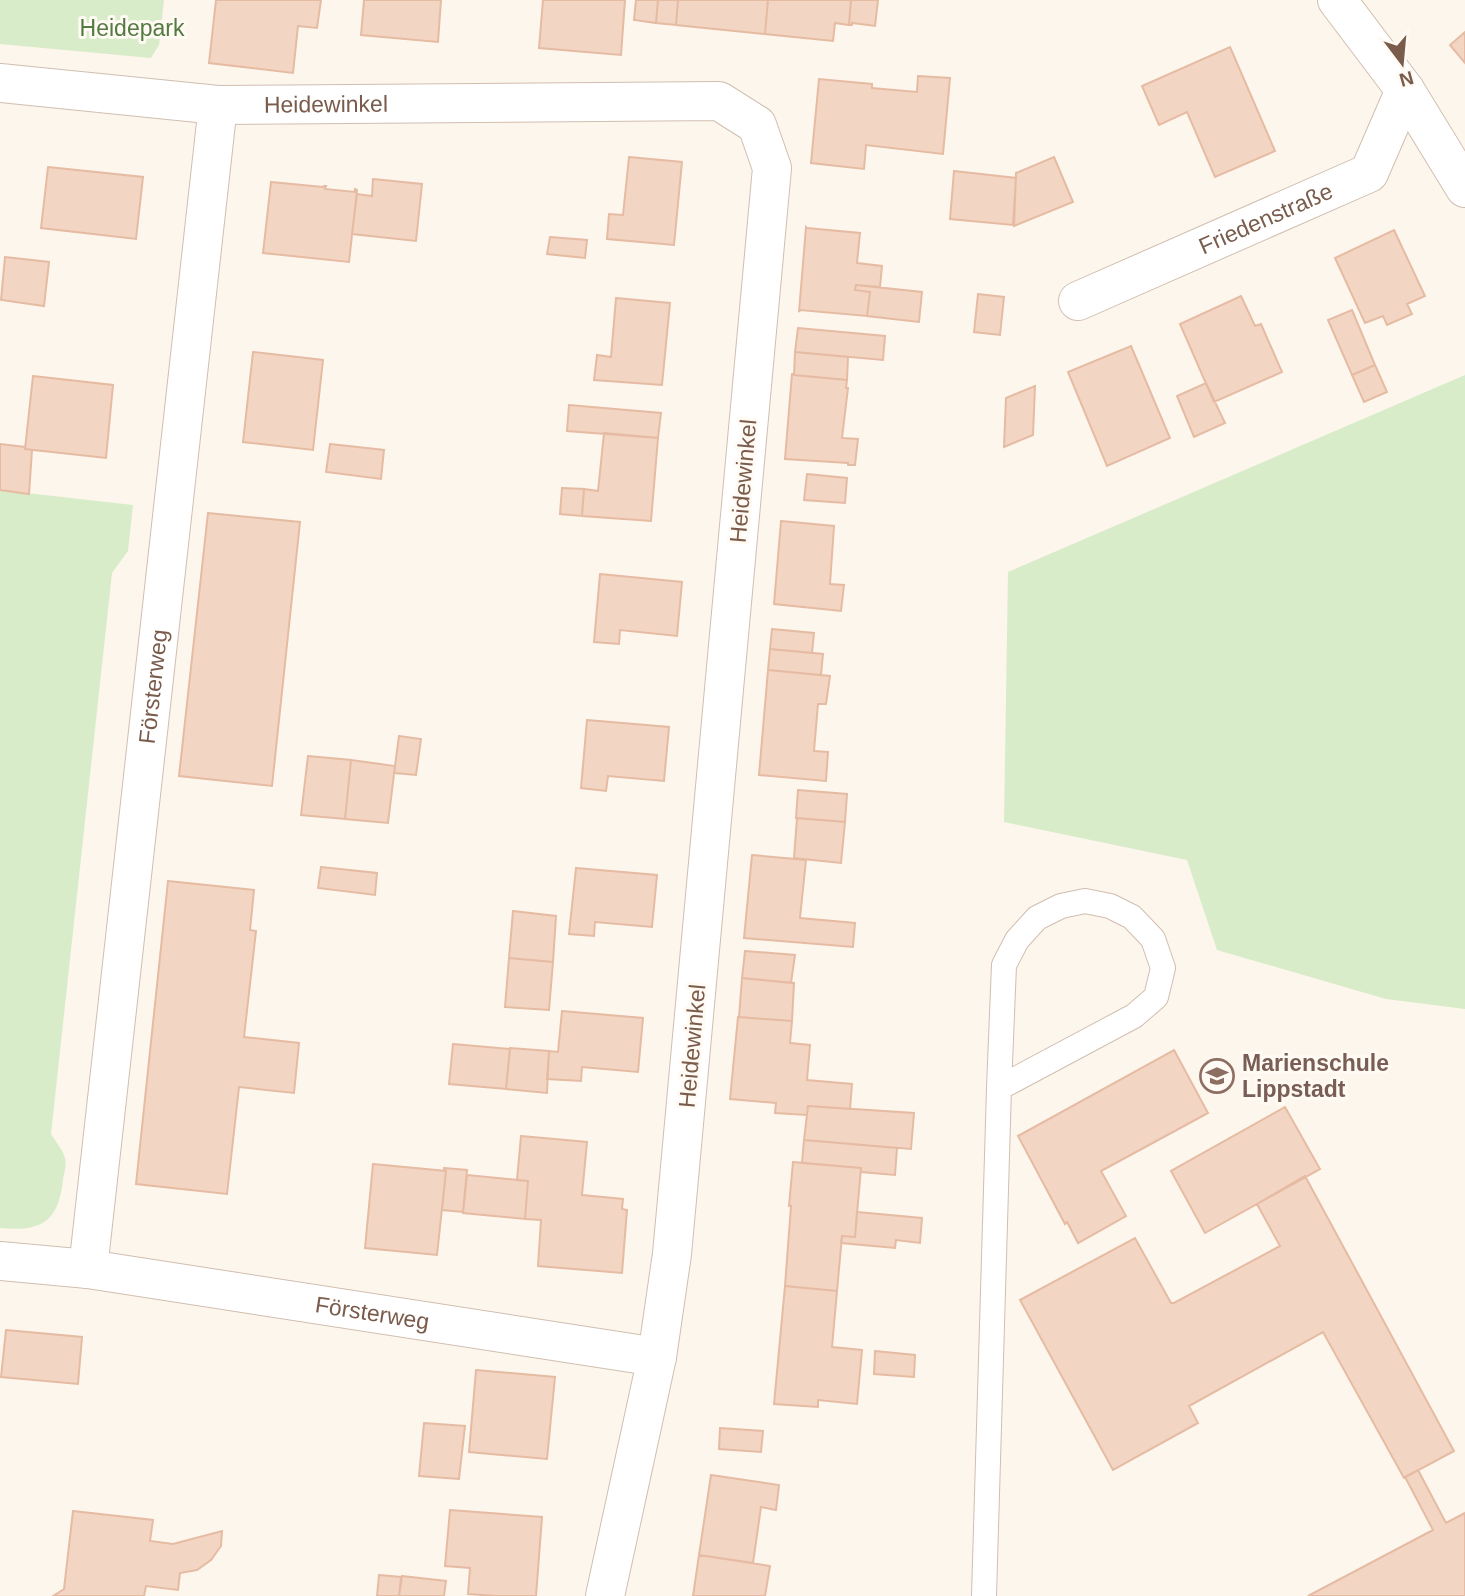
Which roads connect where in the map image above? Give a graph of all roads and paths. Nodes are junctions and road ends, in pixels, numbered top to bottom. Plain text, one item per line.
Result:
1 (1337, 0) edge
2 (0, 83) edge
3 (1405, 90) junction
4 (218, 105) junction
5 (1465, 188) edge
6 (1078, 301) dead end
7 (999, 1088) junction
8 (0, 1261) edge
9 (88, 1269) junction
10 (657, 1357) junction
11 (605, 1596) edge
12 (984, 1596) edge

1 - 3 street
2 - 4 street, Heidewinkel
3 - 5 street
3 - 6 street, Friedenstraße
4 - 9 street, Försterweg
4 - 10 street, Heidewinkel
7 - 7 lane
7 - 12 lane
8 - 9 street, Försterweg
9 - 10 street, Försterweg
10 - 11 street, Heidewinkel

